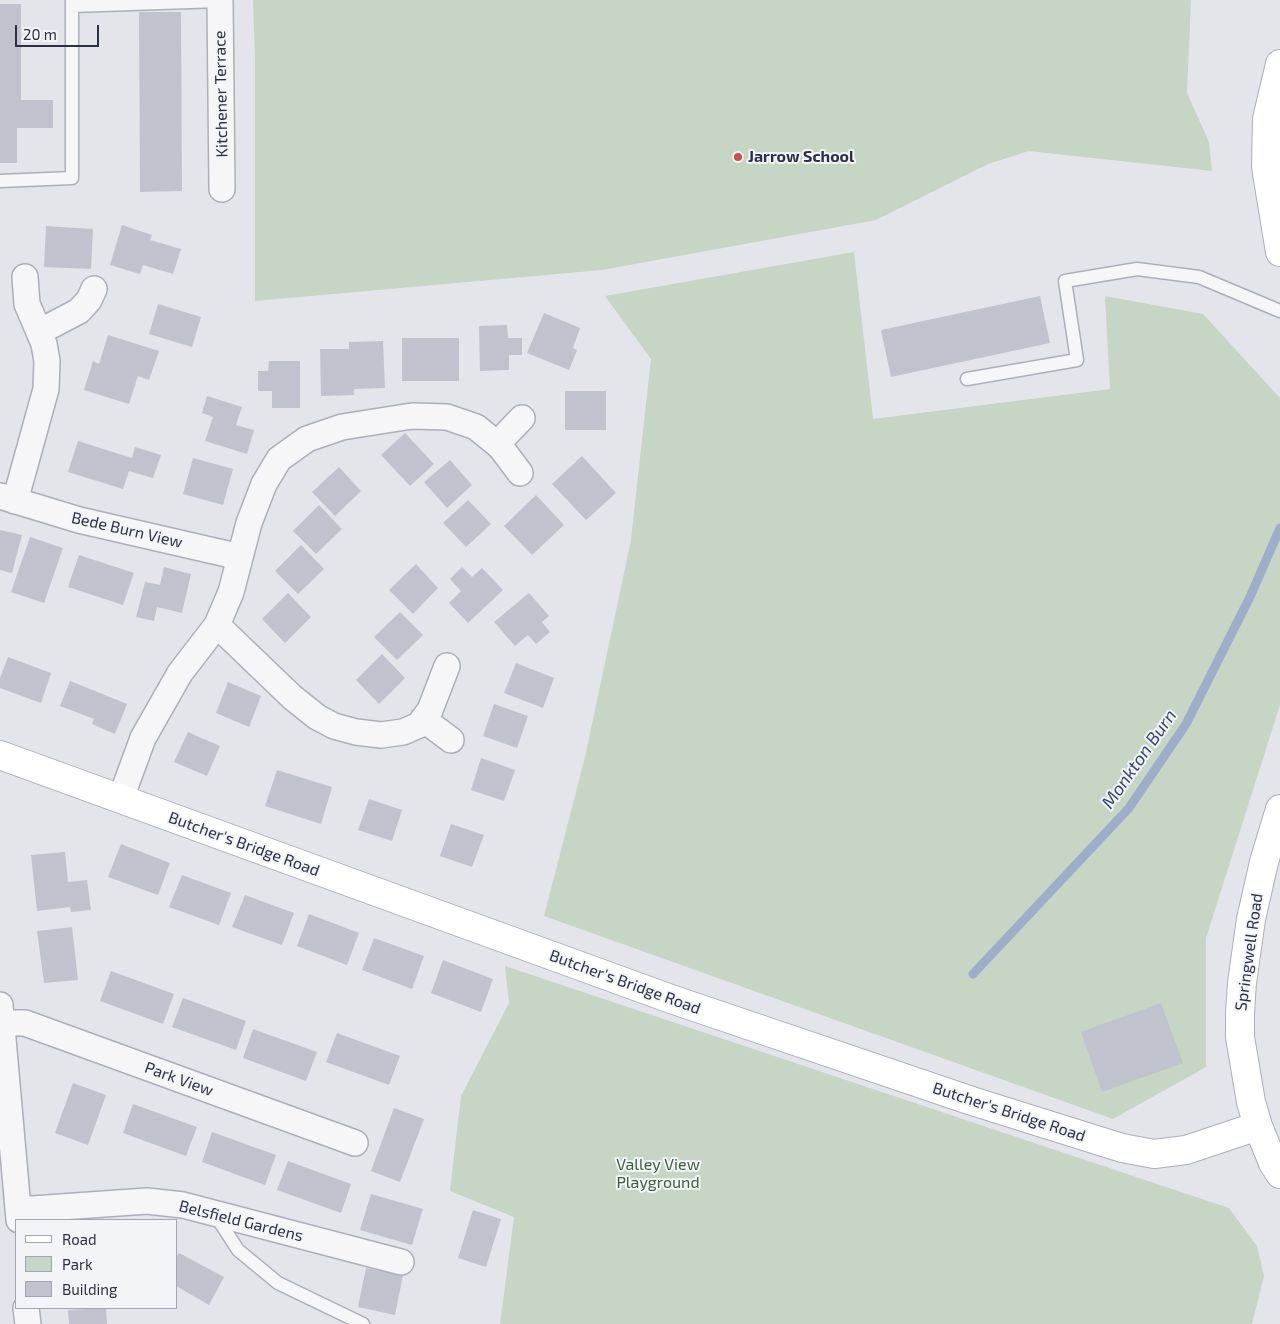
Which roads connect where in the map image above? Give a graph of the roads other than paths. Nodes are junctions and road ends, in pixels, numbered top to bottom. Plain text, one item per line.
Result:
1 (220, 1) edge
2 (72, 3) edge
3 (1280, 64) edge
4 (0, 181) edge
5 (222, 189) dead end
6 (1280, 252) edge
7 (25, 277) dead end
8 (94, 289) dead end
9 (1280, 311) edge
10 (39, 332) junction
11 (967, 379) dead end
12 (522, 418) dead end
13 (497, 444) junction
14 (520, 473) dead end
15 (7, 498) edge
16 (240, 557) junction
17 (217, 625) junction
18 (447, 666) dead end
19 (423, 720) junction
20 (451, 740) dead end
21 (0, 755) edge
22 (121, 798) junction
23 (1280, 809) edge
24 (1, 1014) edge
25 (1258, 1126) junction
26 (355, 1143) dead end
27 (1280, 1174) edge
28 (215, 1214) junction
29 (18, 1215) edge
30 (401, 1262) dead end
31 (26, 1309) edge
32 (28, 1324) edge
33 (363, 1324) edge

1 - 2 lane
1 - 5 street, Kitchener Terrace
2 - 4 lane
3 - 6 street
7 - 10 street, Bede Burn View
8 - 10 street
9 - 11 lane
10 - 15 street, Bede Burn View
12 - 13 street
13 - 14 street
13 - 16 street
15 - 16 street, Bede Burn View
16 - 17 street
17 - 19 street
17 - 22 street
18 - 19 street
19 - 20 street
21 - 22 street, Butcher's Bridge Road
22 - 25 street, Butcher's Bridge Road
23 - 25 street, Springwell Road
24 - 26 street, Park View
24 - 29 street, Belsfield Gardens
25 - 27 street, Springwell Road
28 - 29 street, Belsfield Gardens
28 - 30 street, Belsfield Gardens
28 - 33 lane
31 - 32 street

